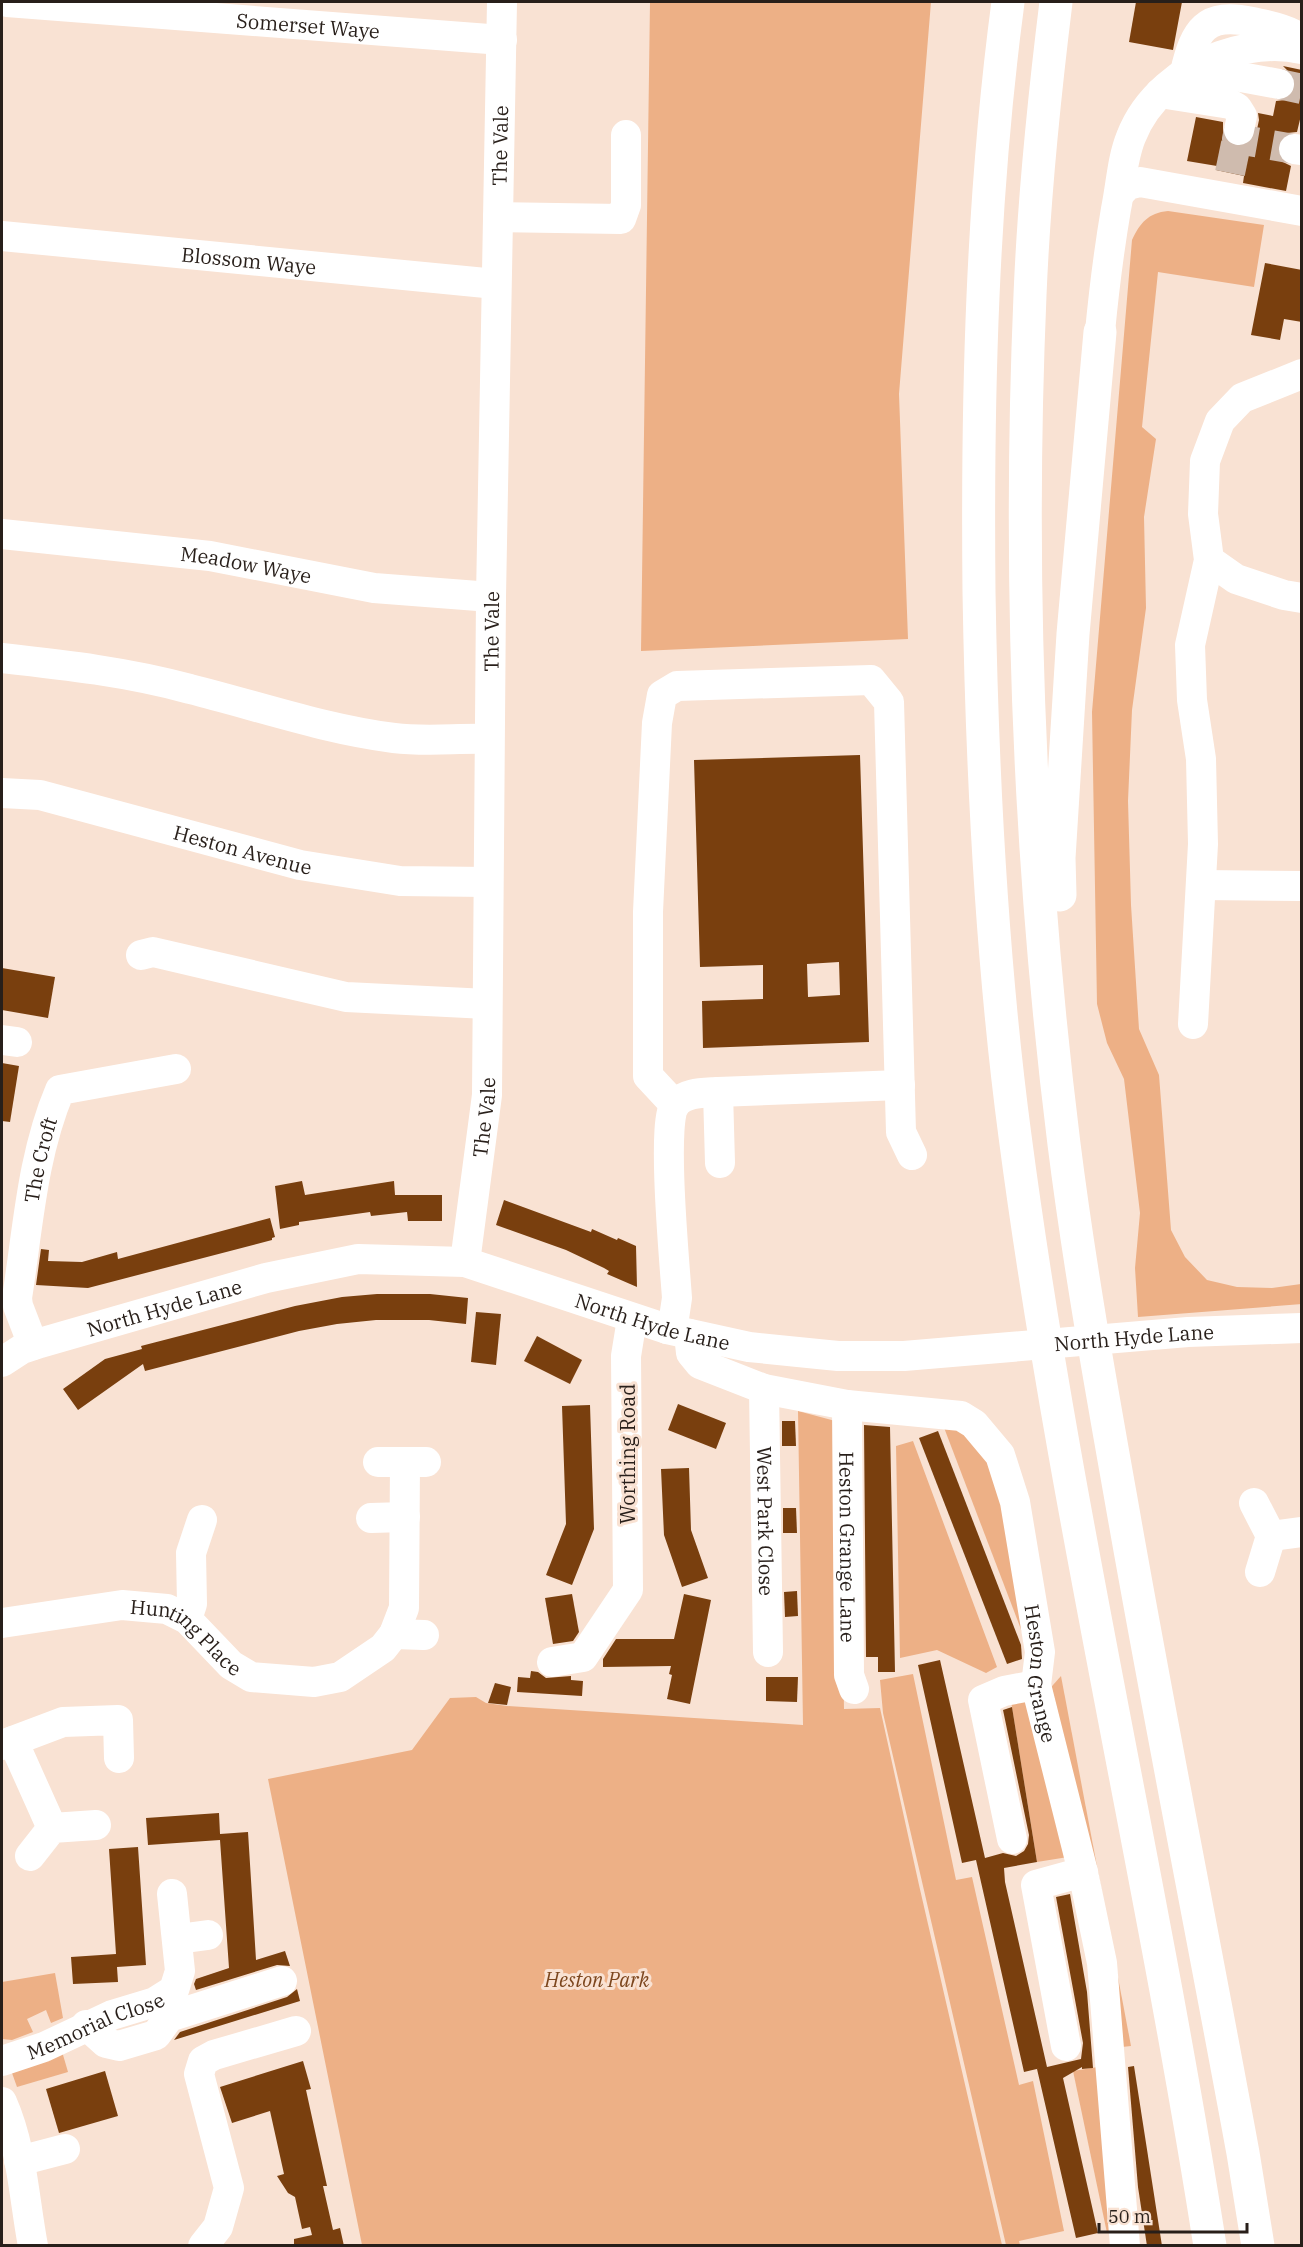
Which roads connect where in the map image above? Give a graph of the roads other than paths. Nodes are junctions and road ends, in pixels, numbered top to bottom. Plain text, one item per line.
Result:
1 (7, 2) edge
2 (502, 2) edge
3 (1000, 2) edge
4 (1008, 2) edge
5 (1056, 2) edge
6 (502, 40) junction
7 (1299, 48) edge
8 (1000, 63) junction
9 (1172, 83) junction
10 (1279, 84) tunnel mouth
11 (1239, 130) tunnel mouth
12 (626, 135) dead end
13 (1230, 173) tunnel mouth
14 (1119, 194) junction
15 (1206, 194) junction
16 (1302, 211) edge
17 (498, 217) junction
18 (2, 237) edge
19 (496, 284) junction
20 (1100, 332) joint
21 (1302, 374) edge
22 (2, 534) edge
23 (1209, 560) junction
24 (491, 597) junction
25 (1302, 598) edge
26 (2, 658) edge
27 (489, 739) junction
28 (2, 793) edge
29 (487, 882) junction
30 (1201, 885) junction
31 (1300, 886) edge
32 (141, 955) dead end
33 (487, 1004) junction
34 (1193, 1024) dead end
35 (176, 1069) dead end
36 (900, 1085) junction
37 (718, 1092) junction
38 (675, 1105) junction
39 (1064, 1143) junction
40 (912, 1155) dead end
41 (720, 1163) dead end
42 (465, 1262) junction
43 (632, 1319) junction
44 (1302, 1328) edge
45 (678, 1332) junction
46 (14, 1351) edge
47 (764, 1389) junction
48 (847, 1405) junction
49 (403, 1462) dead end
50 (1254, 1503) dead end
51 (405, 1517) junction
52 (371, 1518) dead end
53 (202, 1520) dead end
54 (1302, 1532) edge
55 (1271, 1536) junction
56 (1260, 1572) dead end
57 (187, 1619) junction
58 (2, 1623) edge
59 (394, 1634) junction
60 (424, 1635) dead end
61 (768, 1652) dead end
62 (552, 1662) dead end
63 (1036, 1685) junction
64 (854, 1689) dead end
65 (7, 1743) edge
66 (119, 1758) dead end
67 (96, 1825) dead end
68 (52, 1828) junction
69 (1012, 1839) dead end
70 (30, 1856) dead end
71 (1083, 1872) junction
72 (172, 1894) dead end
73 (208, 1935) dead end
74 (178, 1940) junction
75 (282, 1981) dead end
76 (99, 2020) junction
77 (151, 2020) dead end
78 (296, 2031) dead end
79 (1066, 2046) dead end
80 (2, 2061) edge
81 (2, 2102) edge
82 (65, 2150) dead end
83 (19, 2161) junction
84 (33, 2246) edge
85 (203, 2246) edge
86 (1125, 2246) edge
87 (1210, 2246) edge
88 (1258, 2246) edge

1 - 6 street, Somerset Waye
2 - 6 street, The Vale
3 - 8 highway
4 - 8 highway
5 - 39 highway
6 - 17 street, The Vale
7 - 9 street
8 - 87 highway
9 - 10 street
9 - 11 street
9 - 14 street
12 - 17 street
13 - 15 street
14 - 15 street
14 - 20 street
15 - 16 street
17 - 19 street, The Vale
18 - 19 street, Blossom Waye
19 - 24 street, The Vale
20 - 39 highway
21 - 23 street
22 - 24 street, Meadow Waye
23 - 25 street
23 - 30 street
24 - 27 street, The Vale
26 - 27 street
27 - 29 street, The Vale
28 - 29 street, Heston Avenue
29 - 33 street, The Vale
30 - 31 street
30 - 34 street
32 - 33 street
33 - 42 street, The Vale
35 - 46 street, The Croft
36 - 37 street
36 - 38 street
36 - 40 street
37 - 38 street
37 - 41 street
38 - 45 street
39 - 88 highway
42 - 43 street, North Hyde Lane
42 - 46 street, North Hyde Lane
43 - 45 street, North Hyde Lane
43 - 62 street, Worthing Road
44 - 45 street, North Hyde Lane
45 - 47 street, Heston Grange
47 - 48 street, Heston Grange
47 - 61 street, West Park Close
48 - 63 street, Heston Grange
48 - 64 street, Heston Grange Lane
49 - 51 street, Hunting Place
50 - 55 street
51 - 52 street
51 - 59 street, Hunting Place
53 - 57 street
54 - 55 street
55 - 56 street
57 - 58 street, Hunting Place
57 - 59 street, Hunting Place
59 - 60 street
63 - 69 street
63 - 71 street, Heston Grange
65 - 66 street
65 - 68 street
67 - 68 street
68 - 70 street
71 - 79 street
71 - 86 street, Heston Grange
72 - 74 street, Memorial Close
73 - 74 street
74 - 76 street, Memorial Close
75 - 76 street
76 - 77 street
76 - 80 street, Memorial Close
78 - 85 street
81 - 83 street
82 - 83 street
83 - 84 street

